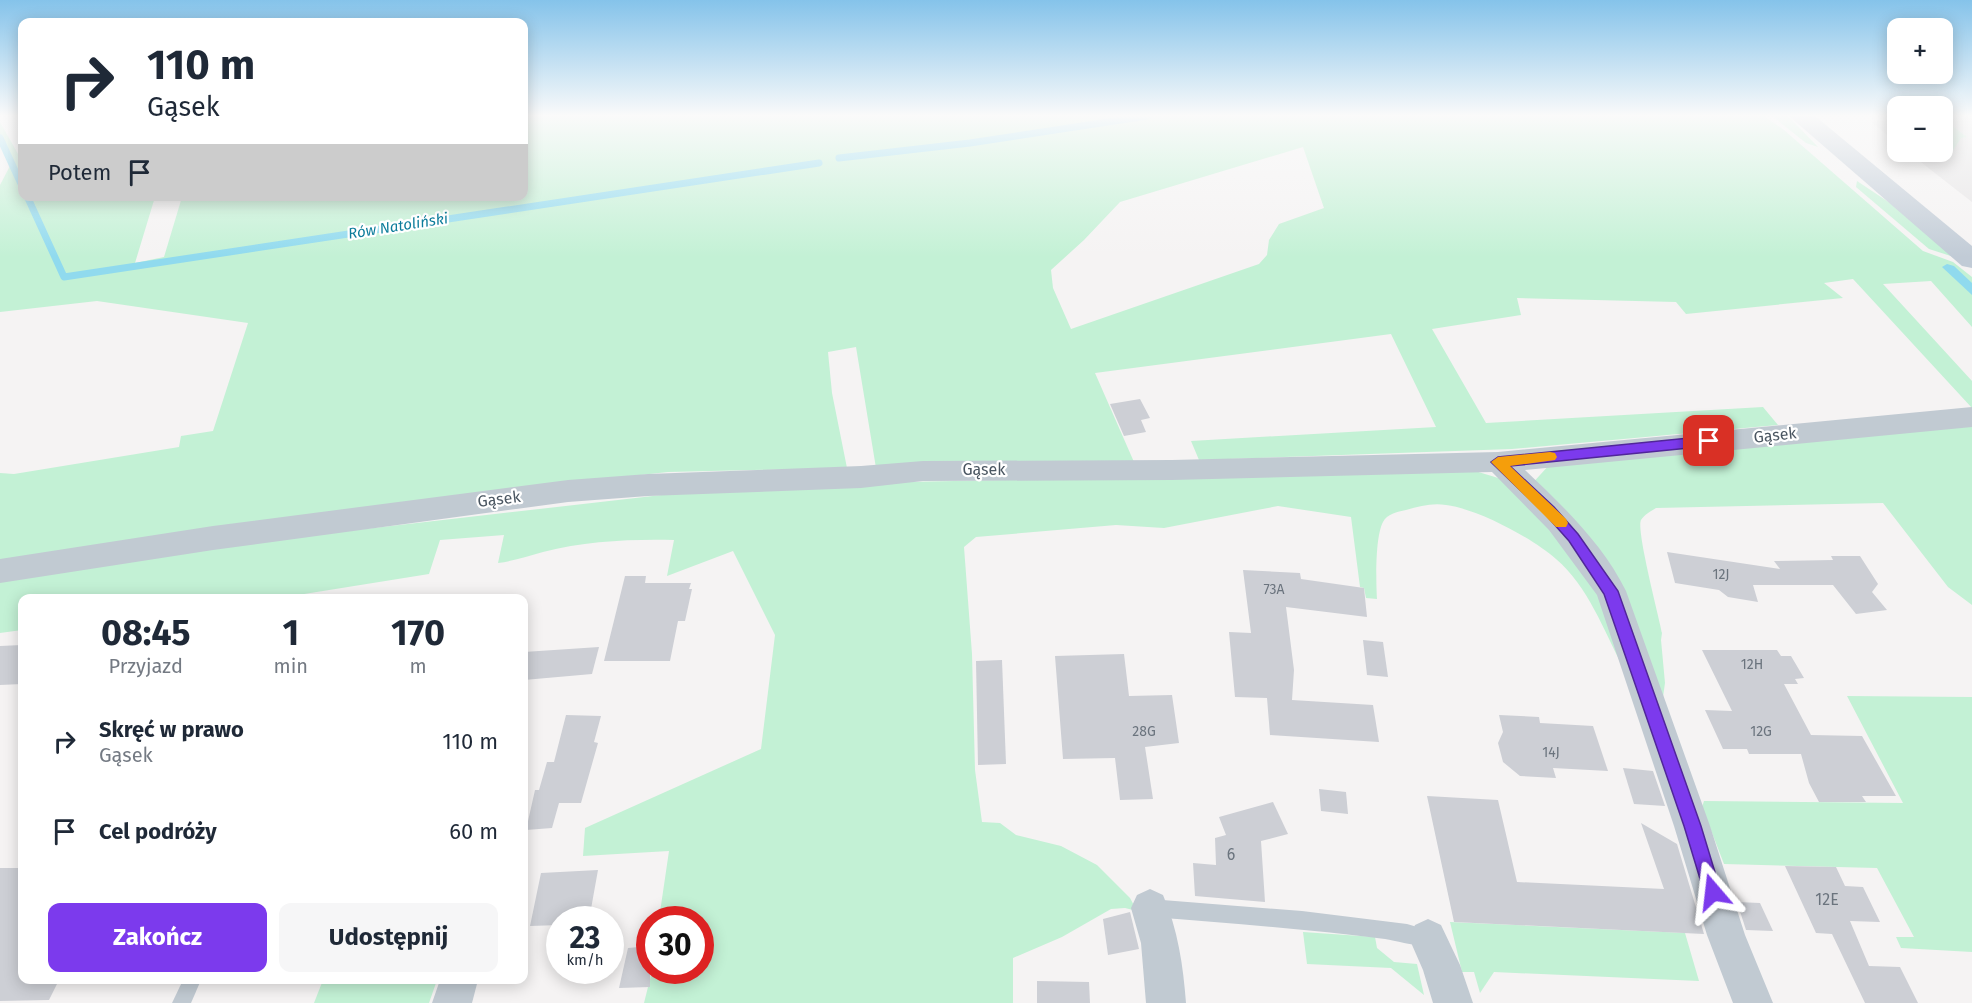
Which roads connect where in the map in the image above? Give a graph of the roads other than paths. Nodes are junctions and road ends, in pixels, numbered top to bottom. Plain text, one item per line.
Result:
1 (1856, 163) edge
2 (1883, 163) edge
3 (1972, 235) edge
4 (1972, 260) edge
5 (1972, 417) edge
6 (1498, 462) junction
7 (0, 571) edge
8 (1150, 908) joint
9 (1428, 938) joint
10 (190, 984) edge
11 (458, 984) edge
12 (181, 1003) edge
13 (452, 1003) edge
14 (1167, 1003) edge
15 (1453, 1003) edge
16 (1753, 1003) edge

1 - 4 street
2 - 3 street
5 - 6 street, Gąsek
6 - 7 street, Gąsek
6 - 16 street
8 - 9 lane
8 - 14 street
9 - 15 street
10 - 12 lane
11 - 13 street

